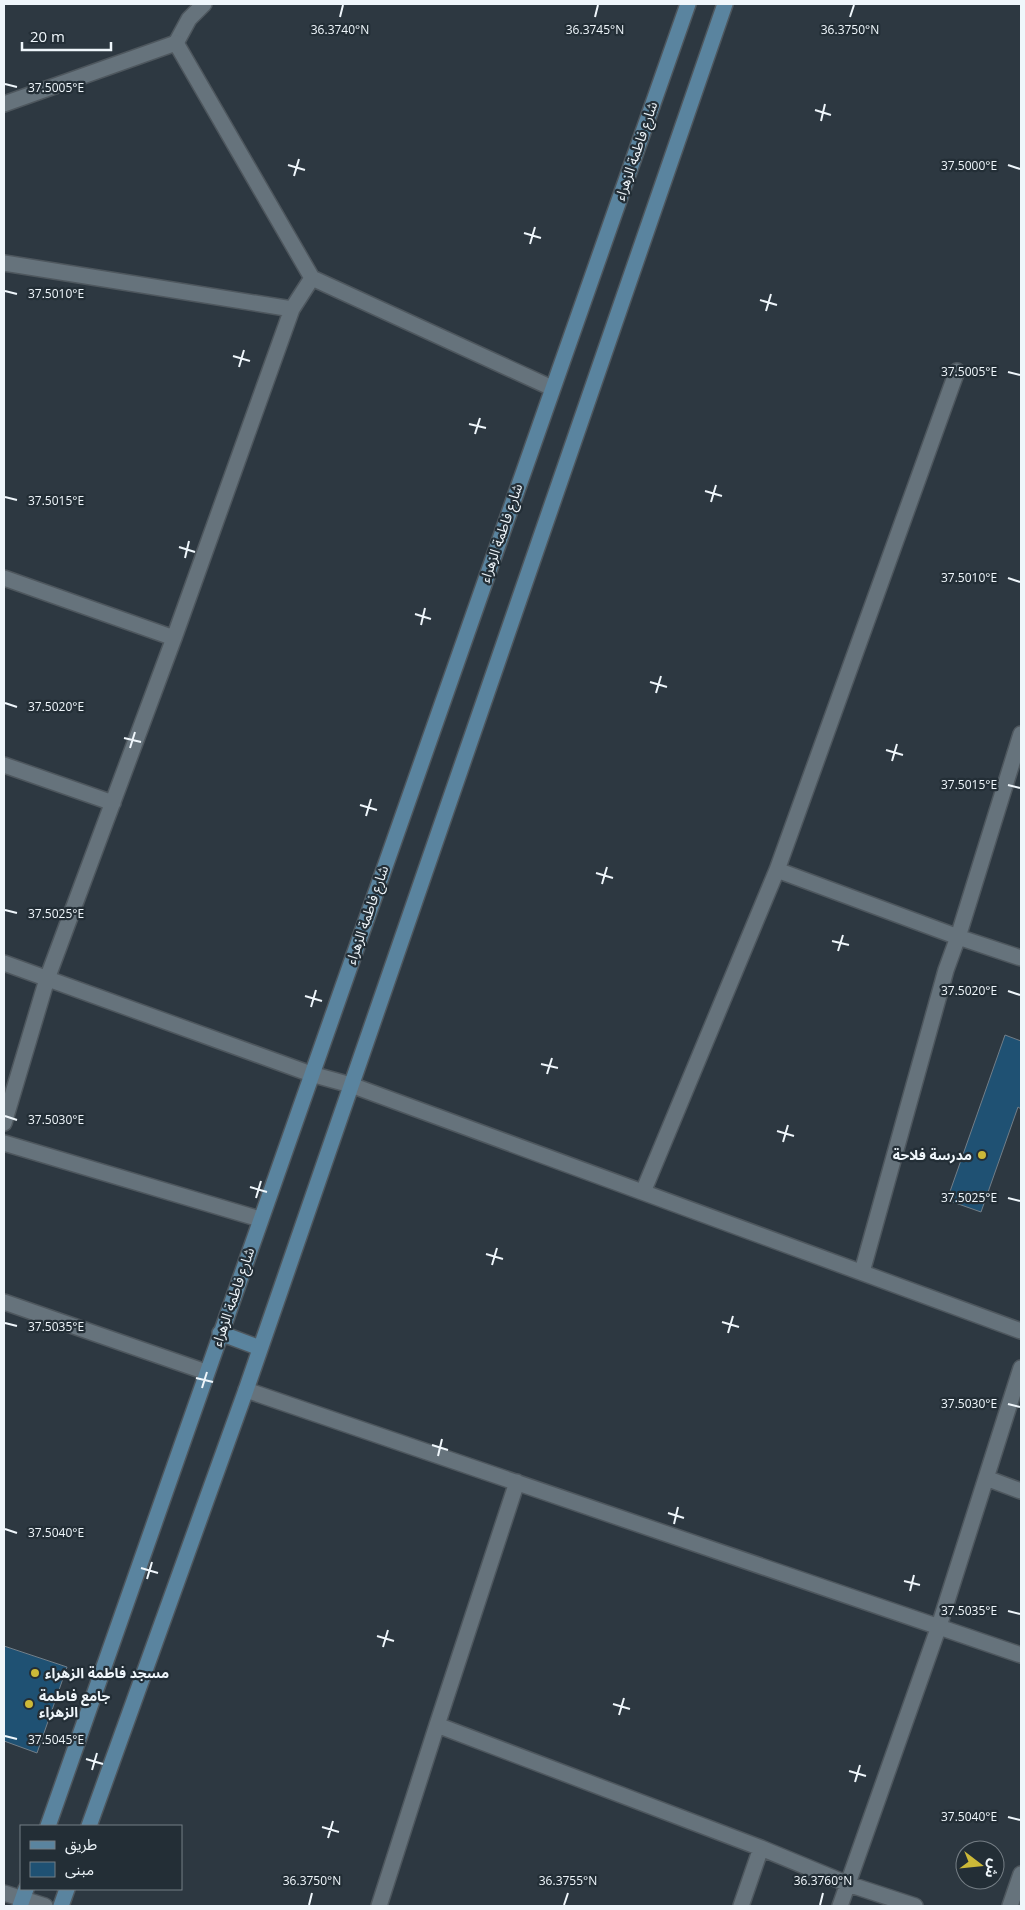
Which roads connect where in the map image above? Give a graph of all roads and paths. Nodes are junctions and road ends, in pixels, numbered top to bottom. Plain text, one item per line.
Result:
1 (204, 4) edge
2 (688, 4) edge
3 (725, 4) edge
4 (176, 43) junction
5 (4, 104) edge
6 (4, 263) edge
7 (312, 278) junction
8 (292, 309) junction
9 (957, 371) dead end
10 (552, 388) junction
11 (4, 578) edge
12 (174, 638) junction
13 (1021, 734) edge
14 (4, 765) edge
15 (113, 803) junction
16 (777, 870) junction
17 (958, 937) junction
18 (1021, 958) edge
19 (4, 963) edge
20 (48, 979) junction
21 (311, 1074) junction
22 (351, 1085) junction
23 (4, 1123) edge
24 (4, 1143) edge
25 (643, 1192) junction
26 (260, 1218) junction
27 (862, 1272) junction
28 (4, 1302) edge
29 (1021, 1331) edge
30 (220, 1333) junction
31 (260, 1348) junction
32 (1021, 1368) edge
33 (206, 1372) junction
34 (246, 1390) junction
35 (986, 1478) junction
36 (517, 1482) junction
37 (1021, 1491) edge
38 (939, 1626) junction
39 (1021, 1655) edge
40 (437, 1725) junction
41 (48, 1825) edge
42 (89, 1825) edge
43 (761, 1848) junction
44 (1021, 1874) edge
45 (848, 1884) junction
46 (67, 1890) edge
47 (4, 1893) edge
48 (22, 1898) edge
49 (45, 1906) edge
50 (61, 1906) edge
51 (379, 1906) edge
52 (741, 1906) edge
53 (840, 1906) edge
54 (915, 1906) edge
55 (1010, 1906) edge

1 - 4 street
2 - 10 main road, شارع فاطمة الزهراء
3 - 22 main road
4 - 5 street
4 - 7 street
6 - 8 street
7 - 8 street
7 - 10 street
8 - 12 street
9 - 16 street
10 - 21 main road, شارع فاطمة الزهراء
11 - 12 street
12 - 15 street
13 - 17 street
14 - 15 street
15 - 20 street
16 - 17 street
16 - 25 street
17 - 18 street
17 - 27 street
19 - 20 street
20 - 21 street
20 - 23 street
21 - 22 street
21 - 26 main road, شارع فاطمة الزهراء
22 - 25 street
22 - 31 main road
24 - 26 street
25 - 27 street
26 - 30 main road, شارع فاطمة الزهراء
27 - 29 street
28 - 33 street
30 - 31 main road
30 - 33 main road, شارع فاطمة الزهراء
31 - 34 main road
32 - 35 street
33 - 41 main road, شارع فاطمة الزهراء
34 - 36 street
34 - 42 main road
35 - 37 street
35 - 38 street
36 - 38 street
36 - 40 street
38 - 39 street
38 - 45 street
40 - 43 street
40 - 51 street
43 - 45 street
43 - 52 street
44 - 55 street
45 - 53 street
45 - 54 street
46 - 50 main road
47 - 48 street
48 - 49 street

